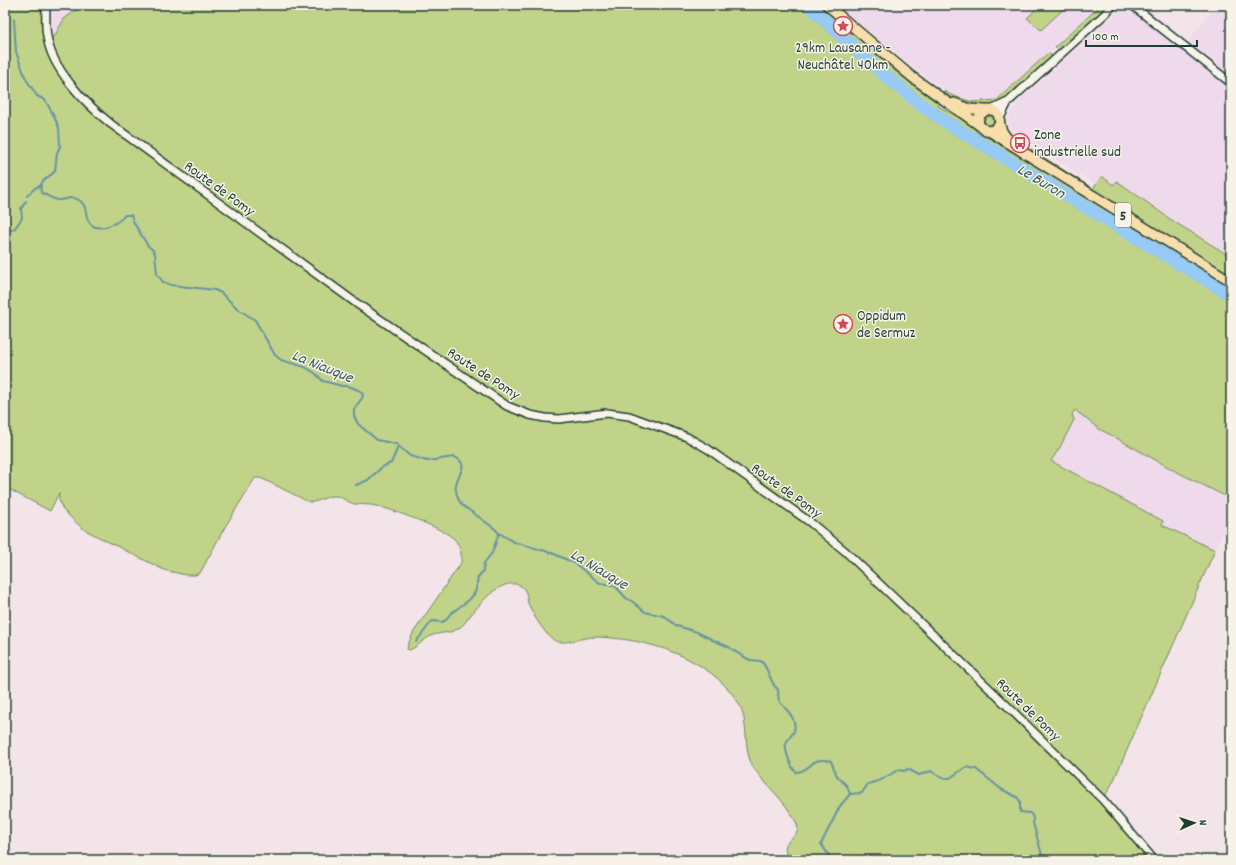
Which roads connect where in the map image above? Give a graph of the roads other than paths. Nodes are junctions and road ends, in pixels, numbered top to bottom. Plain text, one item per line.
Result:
1 (46, 5) edge
2 (827, 5) edge
3 (1113, 5) edge
4 (1132, 5) edge
5 (1231, 83) edge
6 (942, 99) junction
7 (1008, 102) junction
8 (988, 110) junction
9 (1000, 121) junction
10 (979, 125) junction
11 (989, 131) junction
12 (1016, 148) junction
13 (1231, 281) edge
14 (1154, 860) edge

1 - 14 street, Route de Pomy
2 - 6 main road
3 - 7 street
4 - 5 street
6 - 8 main road
6 - 10 main road
7 - 8 street
7 - 9 street
8 - 9 main road
8 - 10 main road
9 - 11 main road
9 - 12 main road, 5
10 - 11 main road
11 - 12 main road, 5
12 - 13 main road, 5

